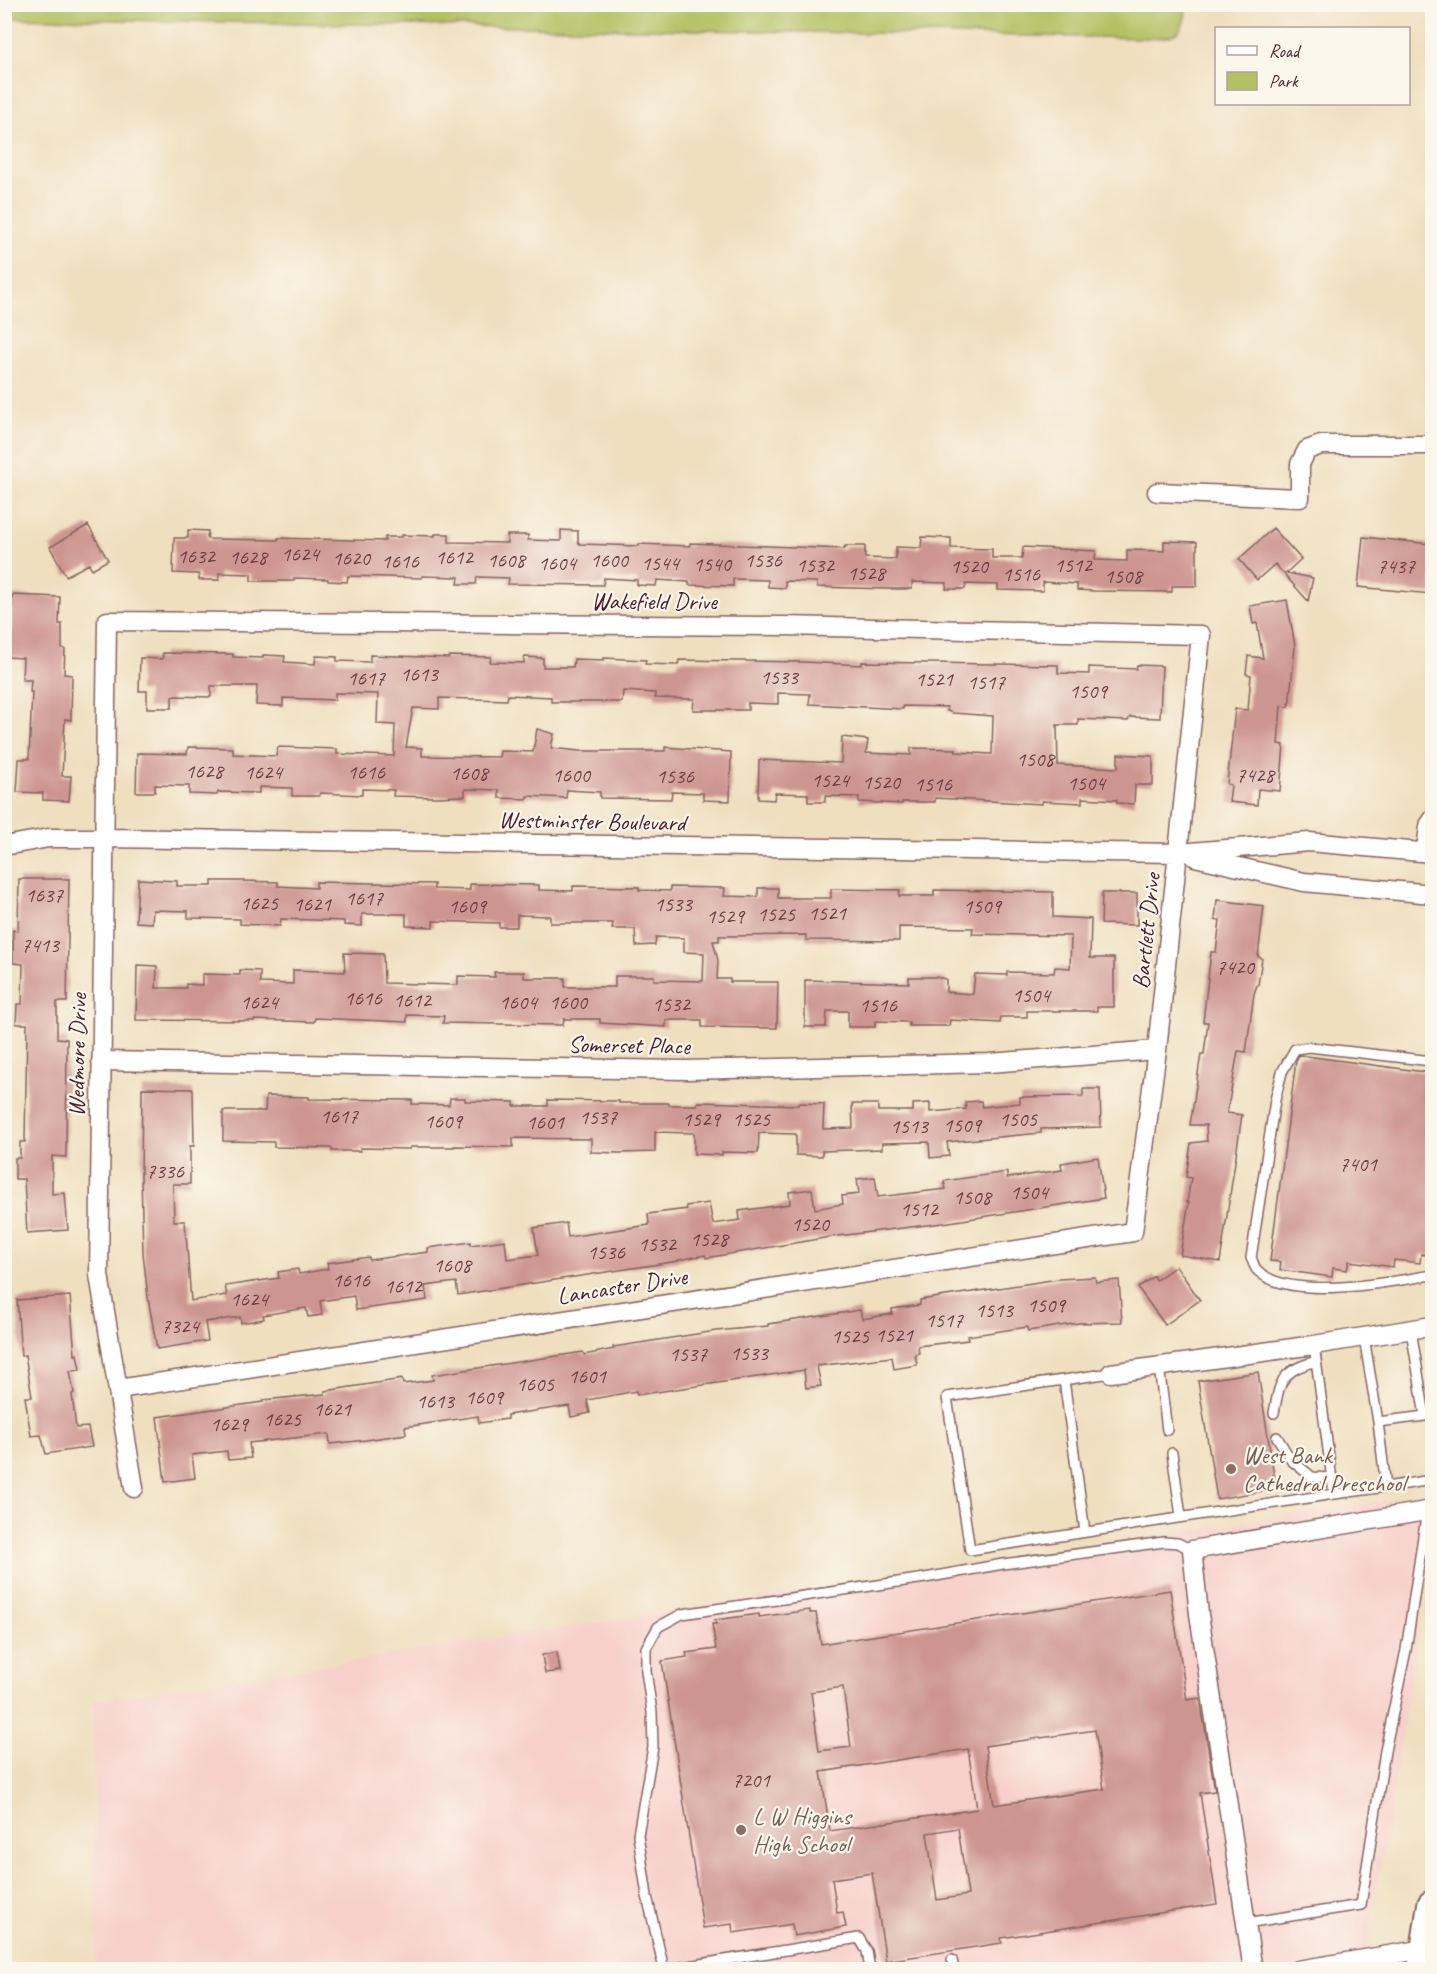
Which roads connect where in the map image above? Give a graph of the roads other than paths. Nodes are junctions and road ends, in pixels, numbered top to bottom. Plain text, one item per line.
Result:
1 (1432, 445) edge
2 (1157, 492) dead end
3 (107, 621) joint
4 (1201, 635) joint
5 (1432, 813) edge
6 (104, 838) junction
7 (4, 846) edge
8 (1427, 852) edge
9 (1179, 853) junction
10 (1432, 894) edge
11 (1157, 1050) junction
12 (101, 1061) junction
13 (1432, 1061) edge
14 (1133, 1232) joint
15 (1432, 1275) edge
16 (1432, 1326) edge
17 (1411, 1330) junction
18 (1364, 1337) junction
19 (1315, 1353) junction
20 (1159, 1366) junction
21 (1112, 1373) joint
22 (1064, 1380) junction
23 (118, 1389) junction
24 (1274, 1413) dead end
25 (1378, 1422) junction
26 (1167, 1430) dead end
27 (1277, 1437) dead end
28 (1172, 1453) dead end
29 (1331, 1478) junction
30 (1432, 1480) edge
31 (134, 1488) dead end
32 (1386, 1488) junction
33 (1334, 1494) junction
34 (1430, 1510) edge
35 (1181, 1516) junction
36 (1085, 1532) junction
37 (1192, 1550) junction
38 (1432, 1905) edge
39 (1246, 1923) junction
40 (1423, 1959) edge
41 (1349, 1965) edge
42 (664, 1969) edge
43 (870, 1970) edge
44 (1253, 1970) edge
45 (1298, 1970) edge

1 - 2 street
3 - 4 street, Wakefield Drive
3 - 6 street, Wedmore Drive
4 - 9 street, Bartlett Drive
5 - 8 lane
6 - 7 street, Westminster Boulevard
6 - 9 street, Westminster Boulevard
6 - 12 street, Wedmore Drive
8 - 9 street, Westminster Boulevard
9 - 10 street, Westminster Boulevard
9 - 11 street, Bartlett Drive
11 - 12 street, Somerset Place
11 - 14 street, Bartlett Drive
12 - 23 street, Wedmore Drive
13 - 15 lane
14 - 23 street, Lancaster Drive
16 - 17 street
17 - 18 street
17 - 25 lane
18 - 19 street
18 - 25 lane
19 - 20 street
19 - 24 lane
19 - 29 lane
20 - 21 street
20 - 26 lane
21 - 22 lane
22 - 36 lane
22 - 36 lane
23 - 31 street, Wedmore Drive
25 - 32 lane
27 - 29 lane
28 - 35 lane
29 - 33 lane
30 - 32 lane
32 - 33 lane
33 - 35 lane
34 - 37 street
34 - 39 lane
35 - 36 lane
37 - 39 street
37 - 42 lane
38 - 40 main road
39 - 44 street
40 - 41 street
41 - 45 street
42 - 43 lane

